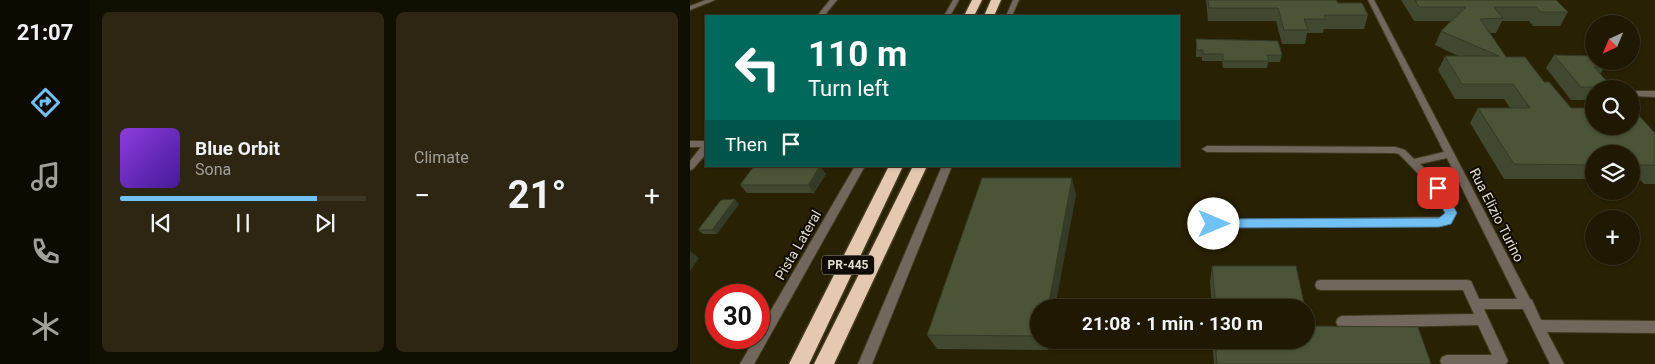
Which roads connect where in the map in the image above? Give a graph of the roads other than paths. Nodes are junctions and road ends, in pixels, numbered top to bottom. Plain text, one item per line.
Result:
1 (712, 0) edge
2 (834, 0) edge
3 (956, 0) edge
4 (977, 0) edge
5 (996, 0) edge
6 (1016, 0) edge
7 (1371, 0) edge
8 (690, 8) edge
9 (821, 15) edge
10 (948, 15) edge
11 (970, 15) edge
12 (989, 15) edge
13 (1009, 15) edge
14 (1640, 94) edge
15 (1655, 94) edge
16 (690, 144) edge
17 (705, 144) edge
18 (705, 149) edge
19 (1207, 149) dead end
20 (1450, 154) junction
21 (1414, 162) junction
22 (690, 167) edge
23 (859, 167) edge
24 (896, 167) edge
25 (920, 167) edge
26 (947, 167) edge
27 (1214, 224) dead end
28 (1321, 285) dead end
29 (1476, 304) junction
30 (1528, 304) junction
31 (1483, 319) junction
32 (1342, 322) dead end
33 (1539, 326) junction
34 (1655, 326) edge
35 (1447, 361) dead end
36 (747, 364) edge
37 (799, 364) edge
38 (824, 364) edge
39 (865, 364) edge
40 (1558, 364) edge

1 - 8 street
2 - 9 street
3 - 10 street
4 - 11 highway
5 - 12 highway
6 - 13 street
7 - 20 street, Rua Elizio Turino
14 - 15 street
16 - 17 street
18 - 22 street
19 - 21 street
20 - 21 street
20 - 30 street, Rua Elizio Turino
21 - 27 street
23 - 36 street, Pista Lateral / PR-445
24 - 37 highway, PR-445
25 - 38 highway, PR-445
26 - 39 street
28 - 29 street
29 - 30 street
29 - 31 street
30 - 33 street, Rua Elizio Turino
31 - 32 street
31 - 35 street
33 - 34 street
33 - 40 street, Rua Elizio Turino

